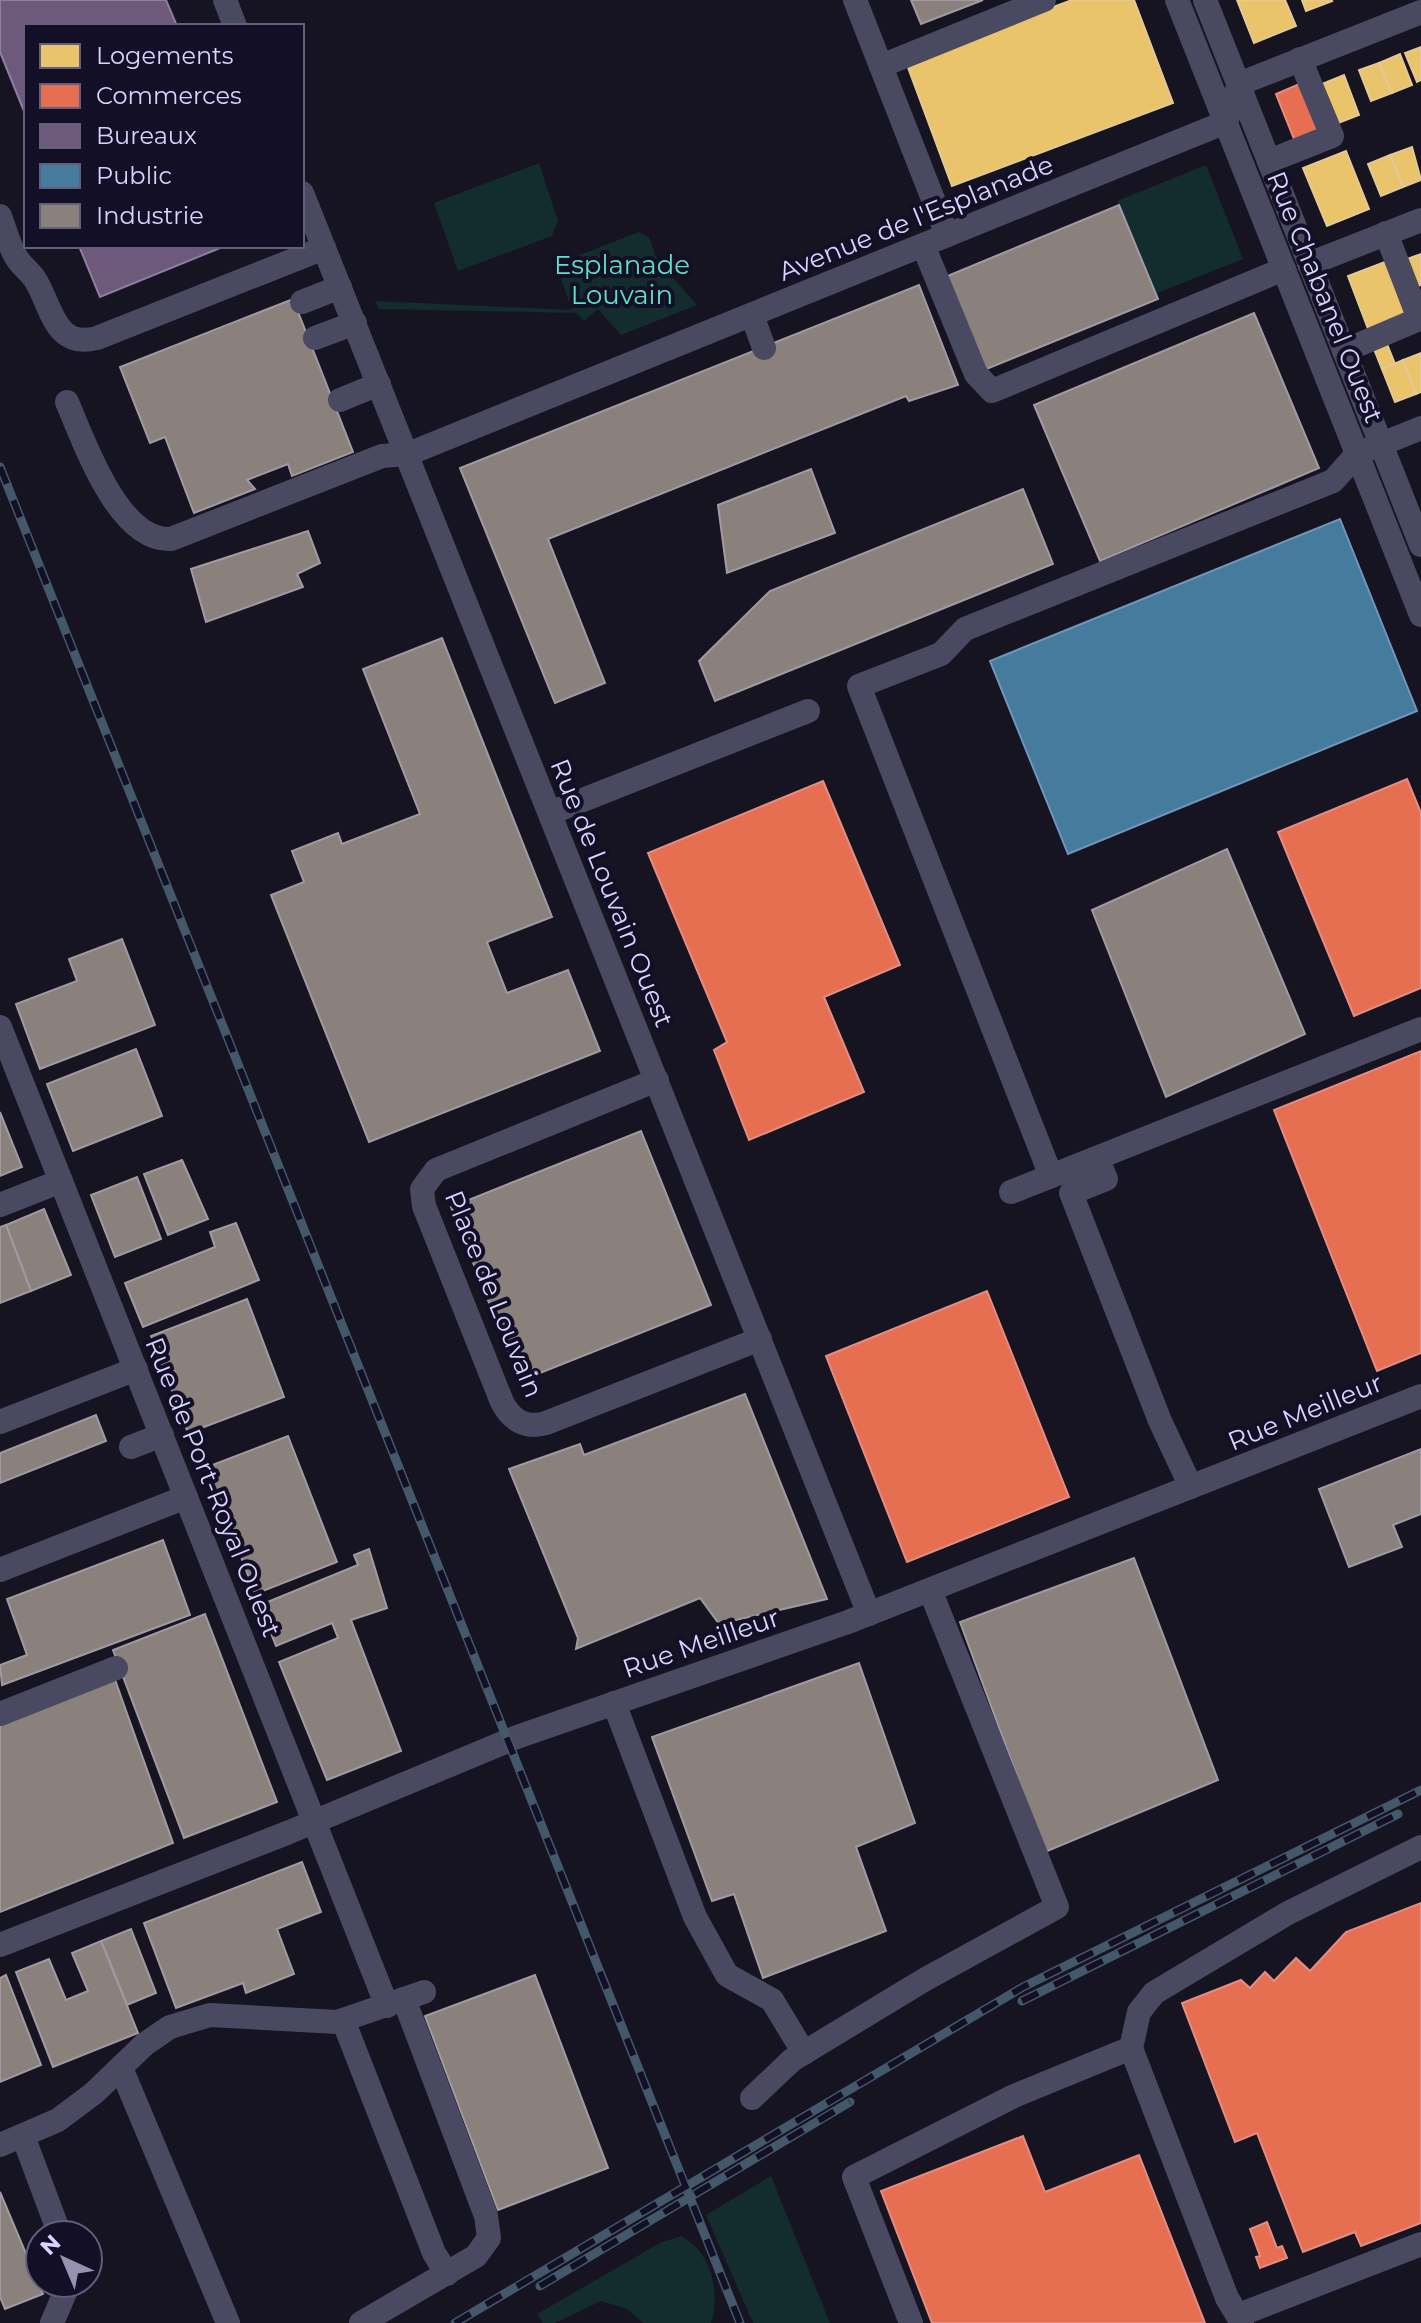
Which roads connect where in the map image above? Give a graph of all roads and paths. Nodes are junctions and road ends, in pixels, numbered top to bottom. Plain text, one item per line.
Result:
1 (225, 0) edge
2 (855, 0) edge
3 (1044, 0) edge
4 (1177, 0) edge
5 (1205, 0) edge
6 (1421, 12) edge
7 (234, 24) edge
8 (1300, 59) junction
9 (881, 66) junction
10 (1239, 84) junction
11 (1226, 122) junction
12 (1269, 161) junction
13 (304, 198) edge
14 (0, 216) edge
15 (1421, 220) edge
16 (1386, 233) junction
17 (947, 235) junction
18 (923, 245) junction
19 (324, 248) junction
20 (1309, 264) junction
21 (1284, 269) junction
22 (340, 287) junction
23 (302, 302) dead end
24 (746, 317) junction
25 (355, 323) junction
26 (315, 338) dead end
27 (758, 350) dead end
28 (1344, 351) junction
29 (379, 384) junction
30 (340, 400) dead end
31 (67, 402) dead end
32 (1421, 428) edge
33 (1381, 444) junction
34 (408, 454) junction
35 (1357, 454) junction
36 (1421, 545) edge
37 (1421, 615) edge
38 (808, 711) dead end
39 (550, 813) junction
40 (0, 1027) edge
41 (1408, 1030) edge
42 (657, 1080) junction
43 (1097, 1158) junction
44 (1051, 1176) junction
45 (61, 1181) junction
46 (1011, 1192) dead end
47 (0, 1205) edge
48 (760, 1339) junction
49 (136, 1369) junction
50 (1421, 1396) edge
51 (0, 1422) edge
52 (162, 1435) junction
53 (131, 1447) dead end
54 (1191, 1487) junction
55 (186, 1497) junction
56 (0, 1570) edge
57 (930, 1590) junction
58 (869, 1614) junction
59 (116, 1668) dead end
60 (614, 1703) junction
61 (0, 1714) edge
62 (315, 1820) junction
63 (1421, 1847) edge
64 (0, 1945) edge
65 (405, 1999) junction
66 (343, 2020) junction
67 (1131, 2048) junction
68 (804, 2053) junction
69 (121, 2068) junction
70 (752, 2098) dead end
71 (23, 2136) junction
72 (0, 2145) edge
73 (54, 2219) edge
74 (1421, 2244) edge
75 (447, 2274) junction
76 (62, 2299) edge
77 (1274, 2313) edge
78 (1241, 2319) edge
79 (52, 2323) edge
80 (228, 2323) edge
81 (361, 2323) edge
82 (911, 2323) edge

1 - 7 street
2 - 9 street
3 - 9 street
4 - 11 street, Rue Chabanel Ouest
5 - 10 street, Rue Chabanel Ouest
6 - 8 street
8 - 10 street
8 - 12 street
9 - 17 street
10 - 11 street
10 - 12 street, Rue Chabanel Ouest
11 - 17 street, Avenue de l'Esplanade
11 - 21 street, Rue Chabanel Ouest
12 - 20 street, Rue Chabanel Ouest
13 - 19 street, Rue de Louvain Ouest
14 - 19 street
15 - 16 street
16 - 20 street
16 - 28 street
17 - 18 street, Avenue de l'Esplanade
18 - 21 street
18 - 24 street, Avenue de l'Esplanade
19 - 22 street, Rue de Louvain Ouest
20 - 28 street, Rue Chabanel Ouest
21 - 35 street, Rue Chabanel Ouest
22 - 23 street
22 - 25 street, Rue de Louvain Ouest
24 - 27 street
24 - 34 street, Avenue de l'Esplanade
25 - 26 street
25 - 29 street, Rue de Louvain Ouest
28 - 33 street, Rue Chabanel Ouest
29 - 30 street
29 - 34 street, Rue de Louvain Ouest
31 - 34 street, Avenue de l'Esplanade
32 - 33 street
33 - 35 street
33 - 36 street, Rue Chabanel Ouest
34 - 39 street, Rue de Louvain Ouest
35 - 37 street, Rue Chabanel Ouest
35 - 44 street
38 - 39 street
39 - 42 street, Rue de Louvain Ouest
40 - 45 street, Rue de Port-Royal Ouest
41 - 43 street
42 - 48 street, Rue de Louvain Ouest
42 - 48 street, Place de Louvain
43 - 44 street
43 - 54 street
44 - 46 street
45 - 47 street
45 - 49 street, Rue de Port-Royal Ouest
48 - 58 street, Rue de Louvain Ouest
49 - 51 street
49 - 52 street, Rue de Port-Royal Ouest
50 - 54 street, Rue Meilleur
52 - 53 street
52 - 55 street, Rue de Port-Royal Ouest
54 - 57 street, Rue Meilleur
55 - 56 street
55 - 62 street, Rue de Port-Royal Ouest
57 - 58 street, Rue Meilleur
57 - 68 street
58 - 60 street, Rue Meilleur
59 - 61 street
60 - 62 street, Rue Meilleur
60 - 68 street
62 - 64 street, Rue Meilleur
62 - 65 street, Rue de Port-Royal Ouest
63 - 67 street
65 - 66 street
65 - 75 street, Rue de Port-Royal Ouest
66 - 69 street
66 - 75 street
67 - 78 street
67 - 82 street
68 - 70 street
69 - 71 street
69 - 80 street
71 - 72 street
71 - 73 street
74 - 77 street
75 - 81 street, Rue de Port-Royal Ouest
76 - 79 street
77 - 78 street

